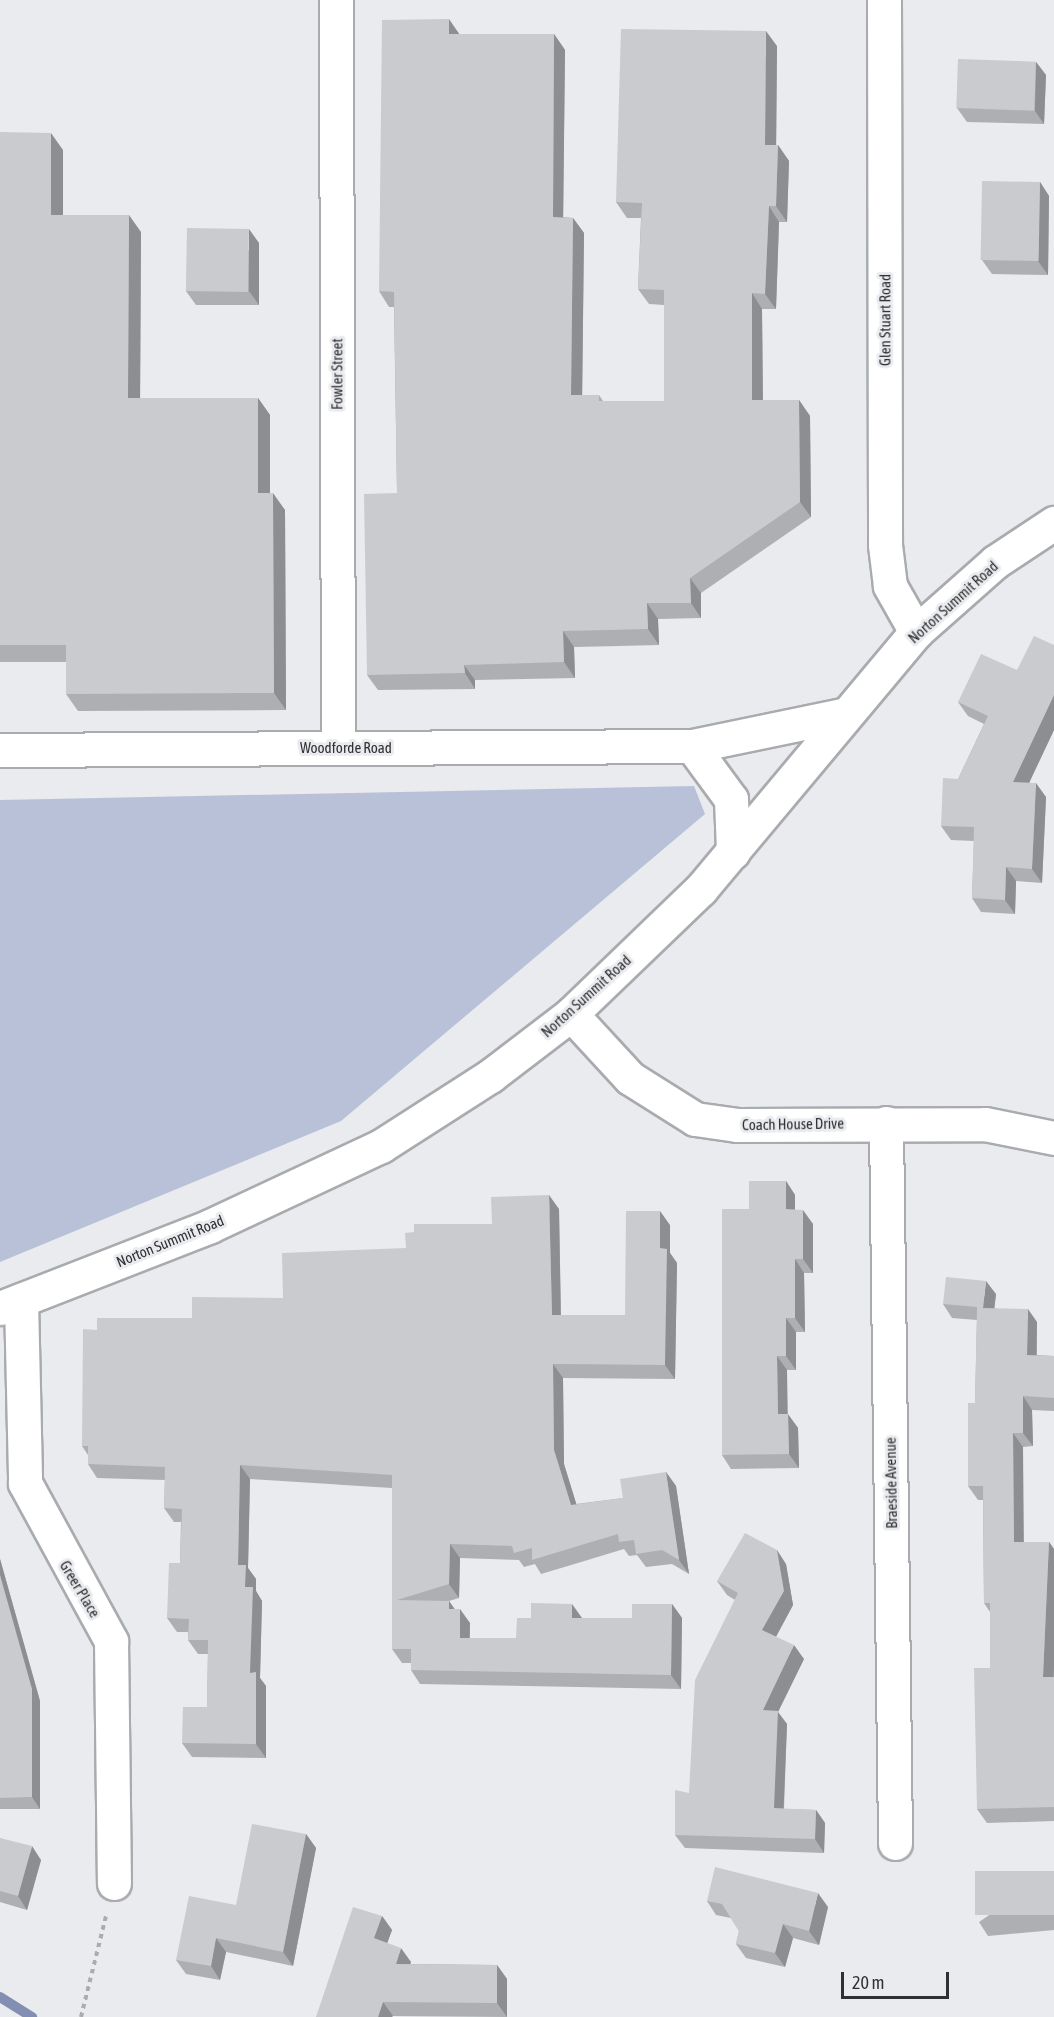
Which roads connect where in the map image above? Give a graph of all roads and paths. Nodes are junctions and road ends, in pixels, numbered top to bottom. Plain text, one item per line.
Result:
1 (336, 0) edge
2 (884, 0) edge
3 (1054, 523) edge
4 (916, 632) junction
5 (846, 714) junction
6 (692, 746) junction
7 (338, 748) junction
8 (0, 750) edge
9 (733, 852) junction
10 (571, 1014) junction
11 (885, 1123) junction
12 (1054, 1138) edge
13 (11, 1304) edge
14 (895, 1843) dead end
15 (114, 1883) joint
16 (81, 2017) edge

1 - 7 street, Fowler Street
2 - 4 street, Glen Stuart Road
3 - 4 street, Norton Summit Road
4 - 5 street, Norton Summit Road
5 - 6 street, Woodforde Road
5 - 9 street, Norton Summit Road
6 - 7 street, Woodforde Road
6 - 9 street
7 - 8 street, Woodforde Road
9 - 10 street, Norton Summit Road
10 - 11 street, Coach House Drive
10 - 13 street, Norton Summit Road
11 - 12 street, Coach House Drive
11 - 14 street, Braeside Avenue
13 - 15 street, Greer Place
15 - 16 path

